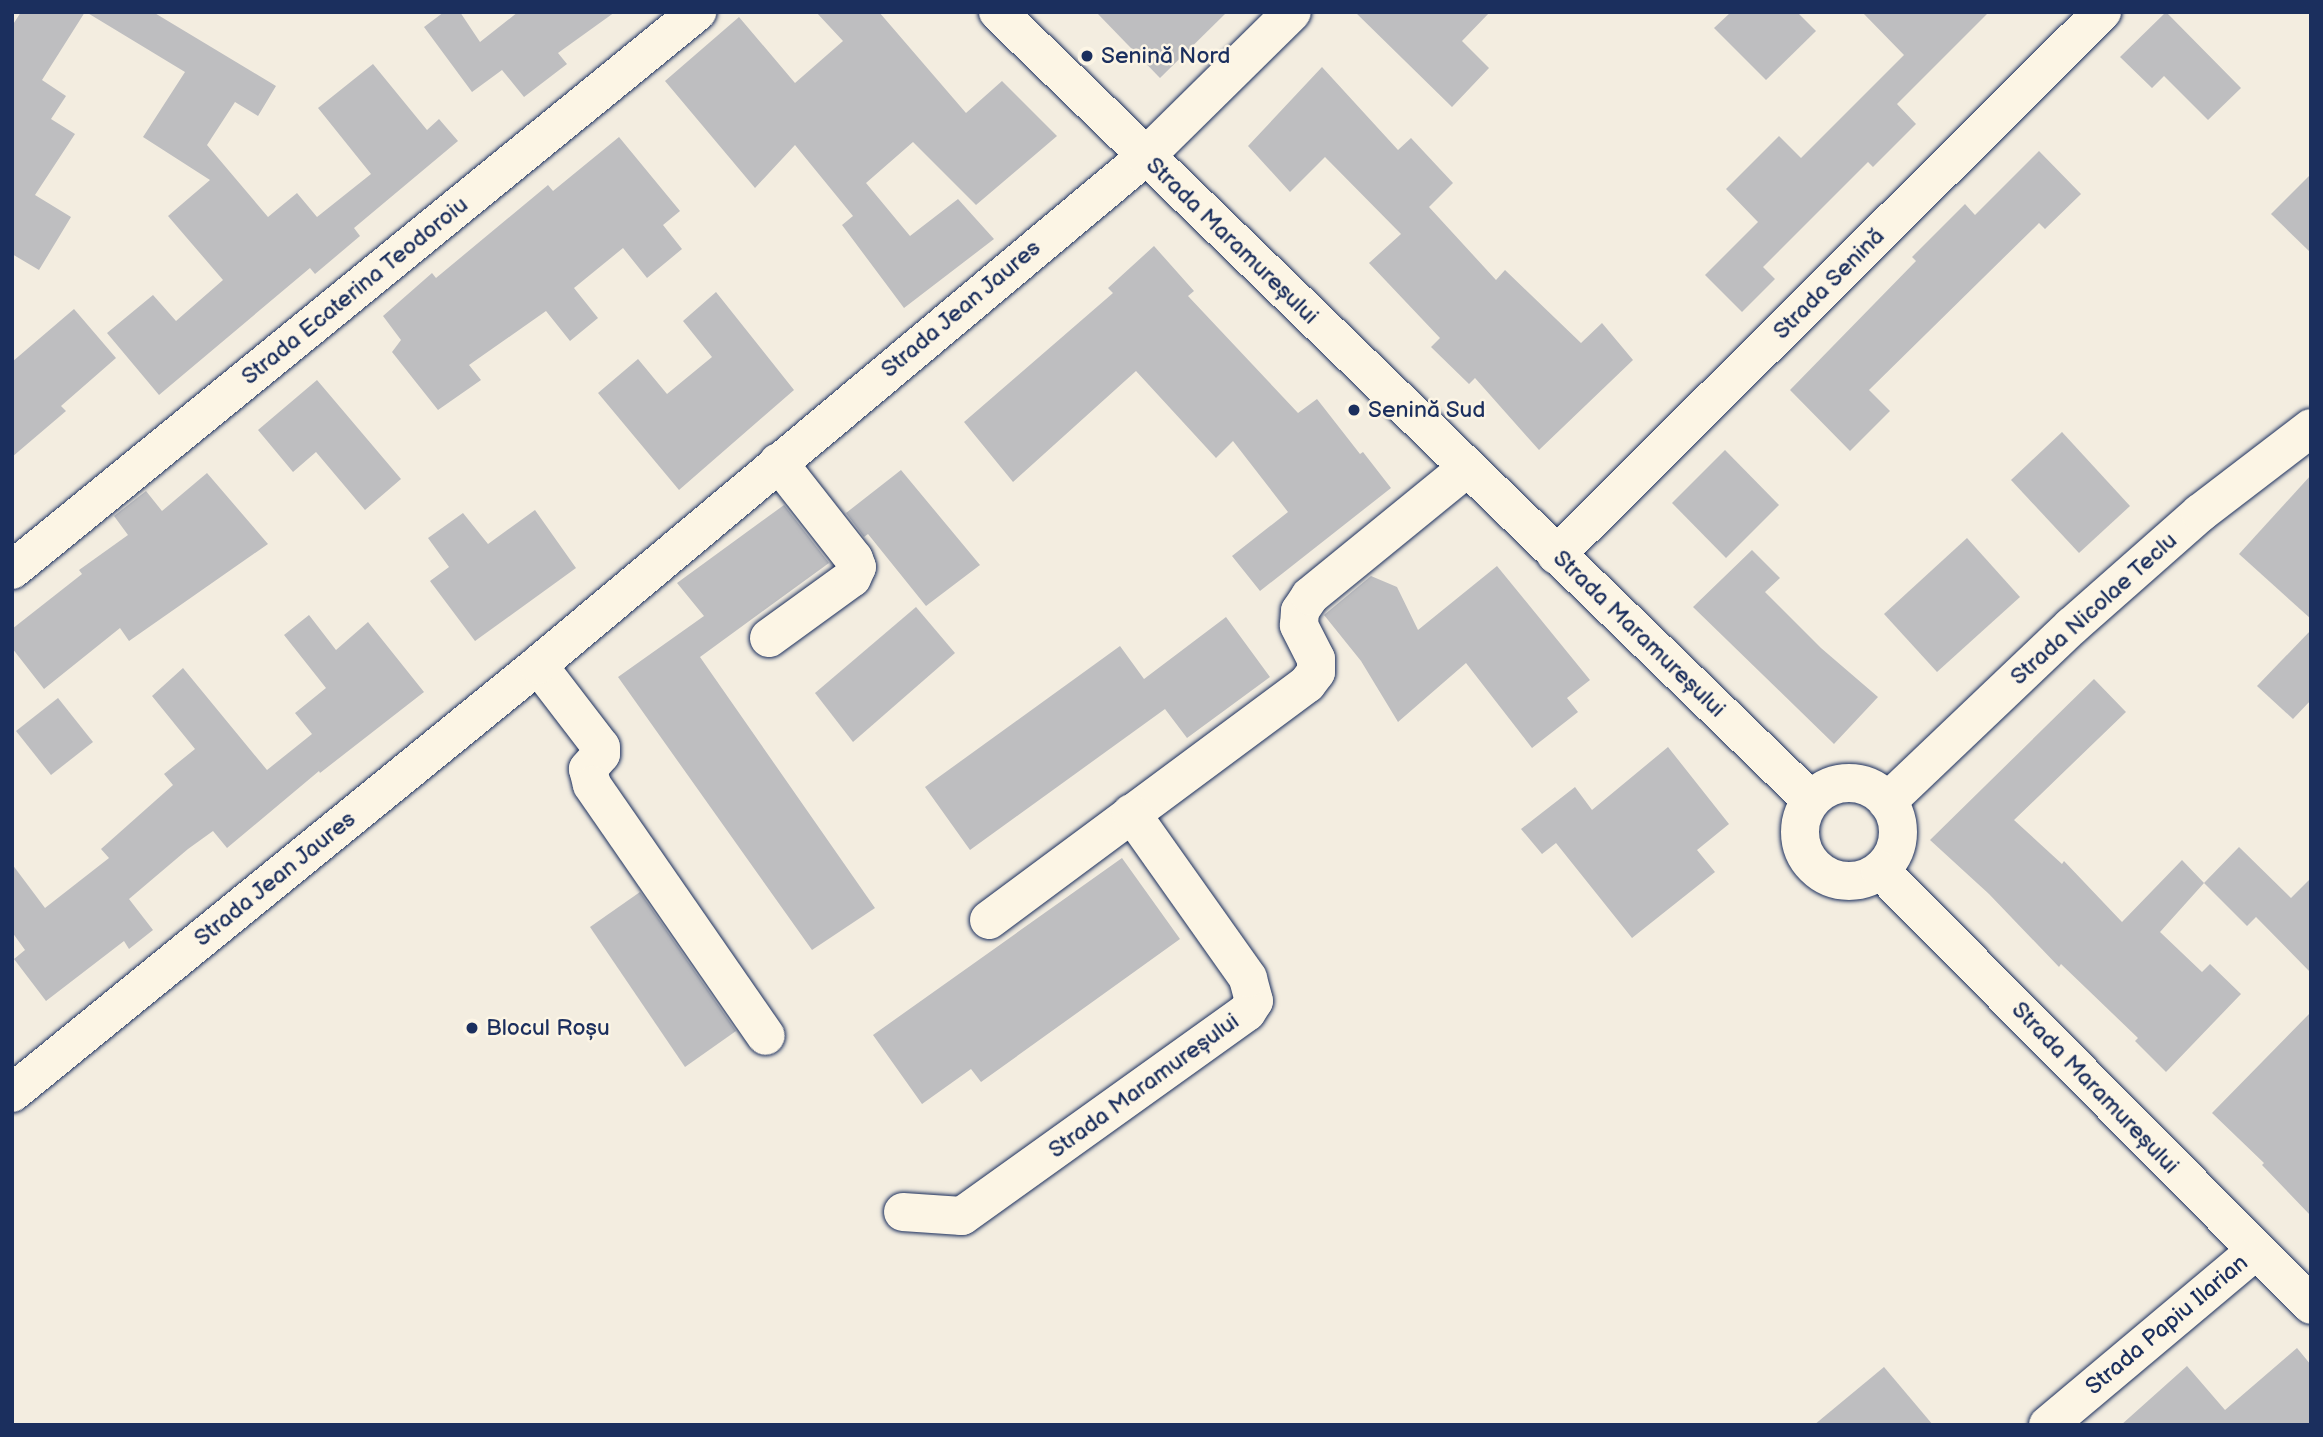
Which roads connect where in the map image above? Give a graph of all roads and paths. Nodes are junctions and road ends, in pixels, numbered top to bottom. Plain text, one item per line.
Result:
1 (697, 12) edge
2 (998, 12) edge
3 (1292, 12) edge
4 (2102, 12) edge
5 (1144, 157) junction
6 (2311, 428) edge
7 (778, 462) junction
8 (1467, 468) junction
9 (1556, 555) junction
10 (12, 570) edge
11 (769, 638) dead end
12 (538, 665) junction
13 (1811, 800) junction
14 (1887, 802) junction
15 (1131, 813) junction
16 (1880, 870) junction
17 (989, 920) dead end
18 (766, 1036) dead end
19 (12, 1093) edge
20 (903, 1212) dead end
21 (2255, 1251) junction
22 (2311, 1305) edge
23 (2048, 1425) edge

1 - 10 street, Strada Ecaterina Teodoroiu
2 - 5 street, Strada Maramureșului
3 - 5 street, Strada Jean Jaures
4 - 9 street, Strada Senină
5 - 7 street, Strada Jean Jaures
5 - 8 street, Strada Maramureșului
6 - 14 street, Strada Nicolae Teclu
7 - 11 street
7 - 12 street, Strada Jean Jaures
8 - 9 street, Strada Maramureșului
8 - 15 street
9 - 13 street, Strada Maramureșului
12 - 18 street
12 - 19 street, Strada Jean Jaures
13 - 14 street
13 - 16 street
14 - 16 street
15 - 17 street
15 - 20 street, Strada Maramureșului
16 - 21 street, Strada Maramureșului
21 - 22 street, Strada Maramureșului
21 - 23 street, Strada Papiu Ilarian

